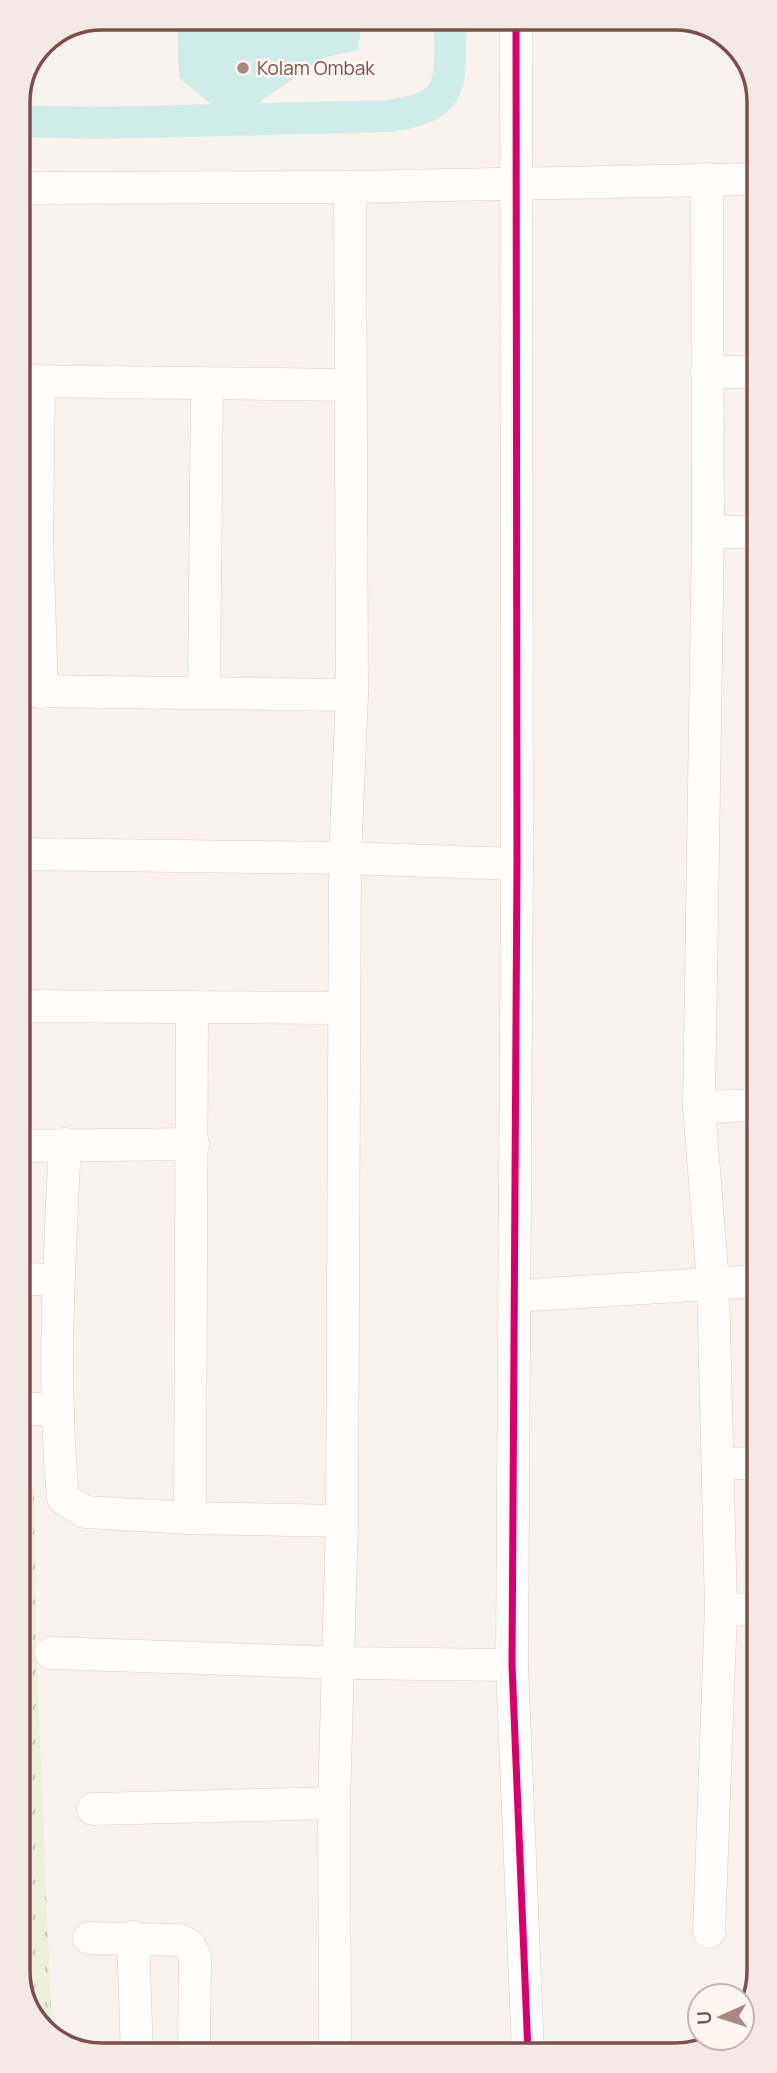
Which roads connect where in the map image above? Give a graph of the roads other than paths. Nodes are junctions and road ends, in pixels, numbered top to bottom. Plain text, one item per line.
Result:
1 (516, 30) edge
2 (707, 178) junction
3 (747, 178) edge
4 (515, 182) junction
5 (350, 187) junction
6 (30, 188) edge
7 (707, 372) junction
8 (747, 372) edge
9 (30, 381) edge
10 (207, 384) junction
11 (350, 385) junction
12 (708, 532) junction
13 (747, 532) edge
14 (204, 691) junction
15 (30, 692) edge
16 (352, 695) junction
17 (30, 854) edge
18 (345, 858) junction
19 (517, 864) junction
20 (30, 1006) edge
21 (344, 1008) junction
22 (192, 1009) junction
23 (747, 1105) edge
24 (699, 1107) junction
25 (65, 1144) junction
26 (193, 1144) junction
27 (30, 1146) edge
28 (30, 1279) edge
29 (58, 1280) junction
30 (747, 1281) edge
31 (713, 1283) junction
32 (516, 1296) junction
33 (30, 1409) edge
34 (58, 1409) junction
35 (747, 1463) edge
36 (718, 1464) junction
37 (190, 1518) junction
38 (342, 1521) junction
39 (722, 1609) junction
40 (747, 1610) edge
41 (51, 1653) dead end
42 (340, 1663) junction
43 (512, 1665) junction
44 (334, 1803) junction
45 (93, 1809) dead end
46 (709, 1931) dead end
47 (133, 1937) junction
48 (89, 1938) dead end
49 (137, 2043) edge
50 (194, 2043) edge
51 (335, 2043) edge
52 (528, 2043) edge

1 - 4 street
2 - 3 street
2 - 4 street
2 - 7 street
4 - 5 street
4 - 19 street
5 - 6 street
5 - 11 street
7 - 8 street
7 - 12 street
9 - 10 street
10 - 11 street
10 - 14 street
11 - 16 street
12 - 13 street
12 - 24 street
14 - 15 street
14 - 16 street
16 - 18 street
17 - 18 street
18 - 19 street
18 - 21 street
19 - 32 street
20 - 22 street
21 - 22 street
21 - 38 street
22 - 26 street
23 - 24 street
24 - 31 street
25 - 26 street
25 - 27 street
25 - 29 street
26 - 37 street
28 - 29 street
29 - 34 street
30 - 31 street
31 - 32 street
31 - 36 street
32 - 43 street
33 - 34 street
34 - 37 street
35 - 36 street
36 - 39 street
37 - 38 street
38 - 42 street
39 - 40 street
39 - 46 street
41 - 42 street
42 - 43 street
42 - 44 street
43 - 52 street
44 - 45 street
44 - 51 street
47 - 48 street
47 - 49 street
47 - 50 street

